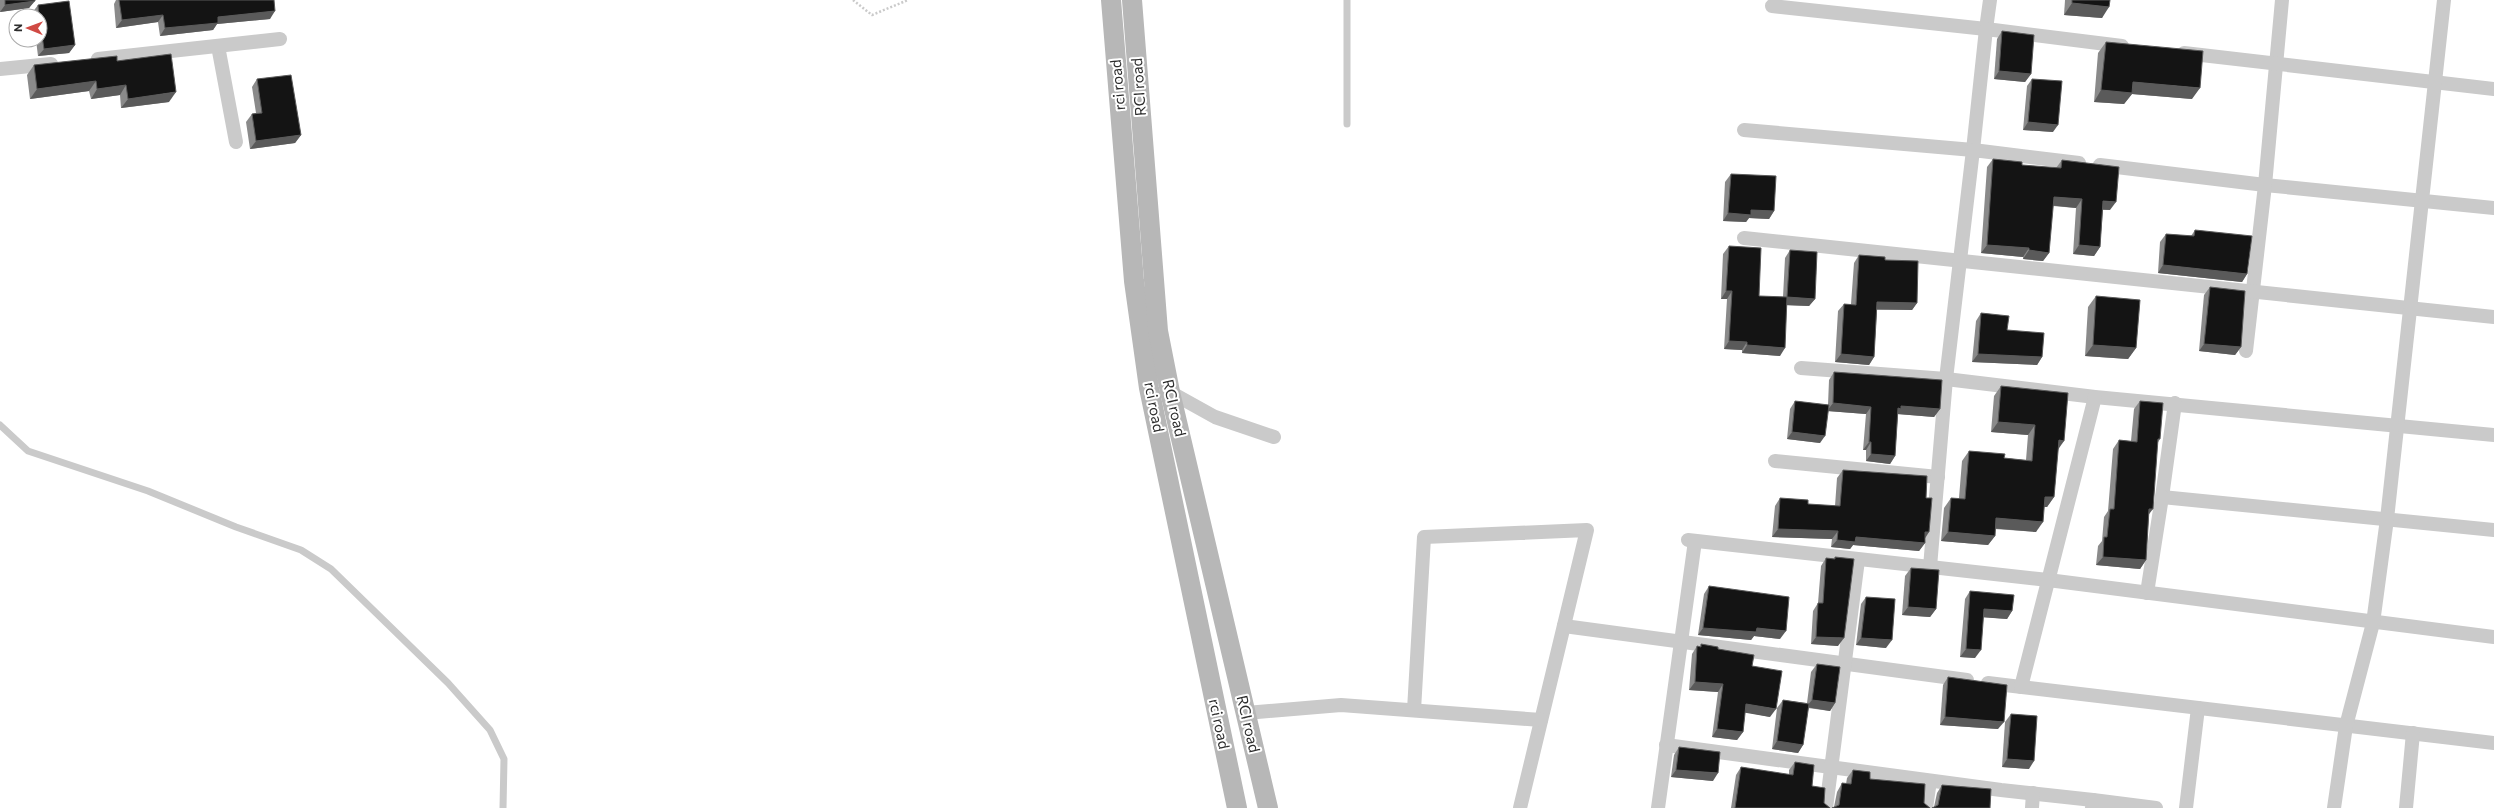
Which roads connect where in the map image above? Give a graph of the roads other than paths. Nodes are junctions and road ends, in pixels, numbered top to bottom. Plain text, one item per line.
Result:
1 (1111, 0) edge
2 (1132, 0) edge
3 (1347, 0) edge
4 (1990, 0) edge
5 (2282, 0) edge
6 (2444, 0) edge
7 (1772, 6) dead end
8 (1986, 29) junction
9 (280, 39) dead end
10 (218, 46) junction
11 (2135, 47) edge
12 (2174, 52) edge
13 (86, 60) edge
14 (62, 63) edge
15 (2276, 64) junction
16 (0, 69) edge
17 (2434, 81) junction
18 (2494, 89) edge
19 (1347, 124) dead end
20 (1142, 127) junction
21 (1121, 128) junction
22 (1744, 130) dead end
23 (236, 142) dead end
24 (1973, 150) junction
25 (2264, 185) junction
26 (2422, 202) junction
27 (2494, 208) edge
28 (1744, 238) dead end
29 (1960, 260) junction
30 (2252, 292) junction
31 (2409, 308) junction
32 (2494, 317) edge
33 (2246, 352) dead end
34 (1801, 368) dead end
35 (1946, 379) junction
36 (1170, 392) junction
37 (2095, 397) junction
38 (2175, 403) junction
39 (2398, 424) junction
40 (0, 425) edge
41 (2494, 435) edge
42 (1274, 437) dead end
43 (1775, 461) dead end
44 (1938, 477) junction
45 (2162, 497) junction
46 (2387, 519) junction
47 (2494, 530) edge
48 (1858, 560) junction
49 (1930, 567) junction
50 (2048, 580) junction
51 (2147, 593) junction
52 (2373, 623) junction
53 (1564, 626) junction
54 (2494, 637) edge
55 (1681, 643) junction
56 (1846, 665) junction
57 (2021, 687) junction
58 (2198, 708) junction
59 (1414, 710) junction
60 (1246, 713) junction
61 (1541, 720) junction
62 (2346, 726) junction
63 (2413, 733) junction
64 (2494, 743) edge
65 (1666, 745) junction
66 (1833, 768) junction
67 (1930, 781) junction
68 (2033, 793) junction
69 (1266, 801) edge
70 (2092, 804) edge
71 (1237, 806) edge
72 (503, 808) edge
73 (1520, 808) edge
74 (1658, 808) edge
75 (1826, 808) edge
76 (1926, 808) edge
77 (2032, 808) edge
78 (2156, 808) edge
79 (2186, 808) edge
80 (2334, 808) edge
81 (2406, 808) edge

1 - 21 main road, rci road
2 - 20 main road, RCI road
3 - 19 lane
4 - 8 street
5 - 15 street
6 - 17 street
7 - 8 street
8 - 11 street
8 - 24 street
9 - 10 street
10 - 13 street
10 - 23 street
12 - 15 street
14 - 16 street
15 - 17 street
15 - 25 street
17 - 18 street
17 - 26 street
20 - 21 main road
20 - 36 main road, RCI road
21 - 71 main road, rci road
22 - 24 street
24 - 25 street
24 - 29 street
25 - 26 street
25 - 30 street
26 - 27 street
26 - 31 street
28 - 29 street
29 - 30 street
29 - 35 street
30 - 31 street
30 - 33 street
31 - 32 street
31 - 39 street
34 - 35 street
35 - 37 street
35 - 44 street
36 - 42 street
36 - 60 main road, RCI road
37 - 38 street
37 - 50 street
38 - 39 street
38 - 45 street
39 - 41 street
39 - 46 street
40 - 72 lane
43 - 44 street
44 - 49 street
45 - 46 street
45 - 51 street
46 - 47 street
46 - 52 street
48 - 49 street
48 - 55 street
48 - 56 street
49 - 50 street
50 - 51 street
50 - 57 street
51 - 52 street
52 - 54 street
52 - 62 street
53 - 55 street
53 - 59 street
53 - 61 street
55 - 56 street
55 - 65 street
56 - 57 street
56 - 66 street
57 - 58 street
58 - 62 street
58 - 79 street
59 - 60 street
59 - 61 street
60 - 69 main road, RCI road
61 - 73 street
62 - 63 street
62 - 80 street
63 - 64 street
63 - 81 street
65 - 66 street
65 - 74 street
66 - 67 street
66 - 75 street
67 - 68 street
67 - 76 street
68 - 70 street
68 - 77 street
69 - 71 main road
70 - 78 street

